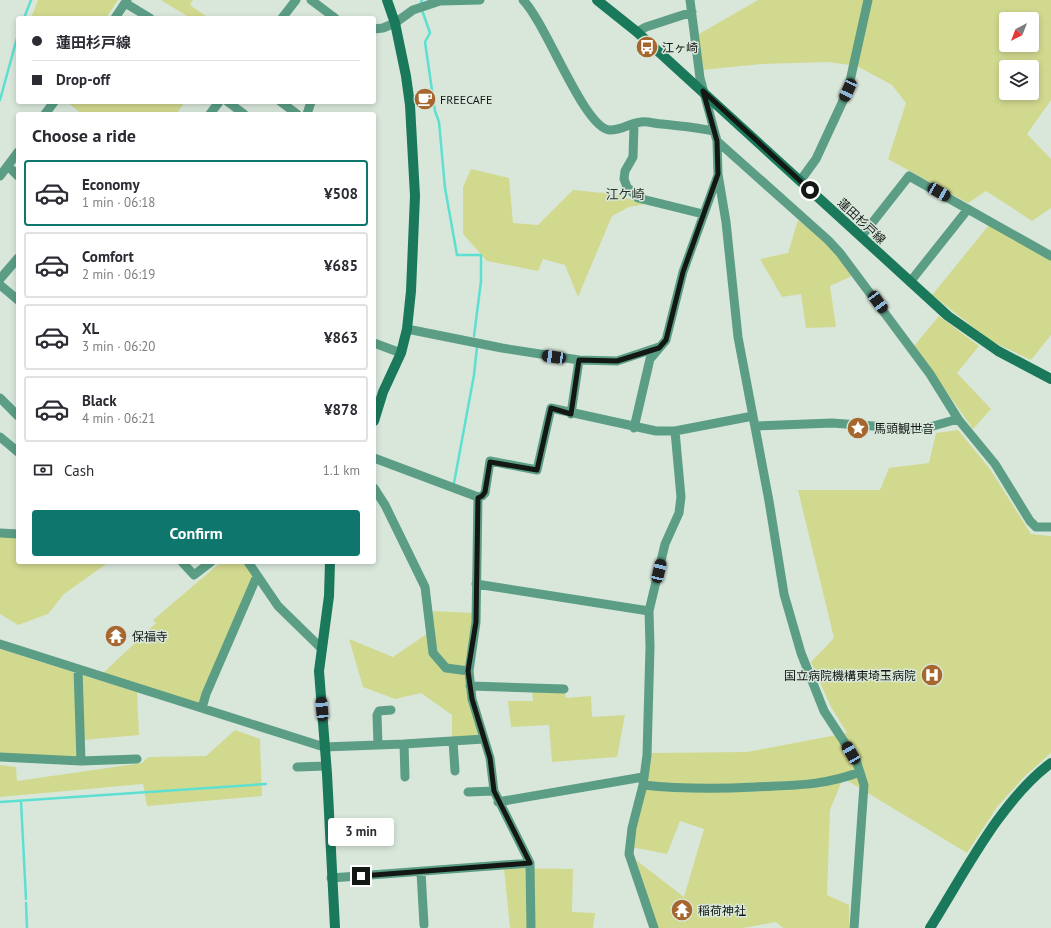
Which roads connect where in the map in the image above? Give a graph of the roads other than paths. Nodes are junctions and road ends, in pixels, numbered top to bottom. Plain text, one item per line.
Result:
1 (296, 0) edge
2 (311, 0) edge
3 (387, 0) edge
4 (480, 0) edge
5 (523, 0) edge
6 (597, 0) edge
7 (690, 0) edge
8 (868, 0) edge
9 (126, 2) edge
10 (692, 12) junction
11 (116, 16) edge
12 (147, 16) edge
13 (284, 16) edge
14 (332, 16) edge
15 (395, 23) junction
16 (376, 30) edge
17 (637, 32) junction
18 (703, 91) junction
19 (231, 104) edge
20 (284, 104) edge
21 (241, 112) edge
22 (294, 112) edge
23 (634, 125) junction
24 (713, 131) junction
25 (717, 141) junction
26 (16, 155) edge
27 (8, 166) junction
28 (16, 174) edge
29 (718, 174) junction
30 (0, 176) edge
31 (800, 181) junction
32 (968, 209) junction
33 (703, 214) junction
34 (861, 237) junction
35 (1051, 256) edge
36 (14, 271) edge
37 (0, 279) edge
38 (910, 282) junction
39 (0, 285) edge
40 (16, 298) edge
41 (407, 329) junction
42 (376, 344) edge
43 (659, 348) junction
44 (401, 353) junction
45 (579, 360) junction
46 (1051, 379) edge
47 (0, 398) edge
48 (16, 414) edge
49 (571, 414) junction
50 (376, 415) edge
51 (753, 416) junction
52 (958, 419) junction
53 (756, 426) junction
54 (634, 428) junction
55 (675, 431) junction
56 (0, 436) edge
57 (16, 450) edge
58 (376, 459) edge
59 (376, 491) edge
60 (478, 498) junction
61 (1051, 527) edge
62 (0, 533) edge
63 (16, 534) edge
64 (184, 564) edge
65 (208, 564) edge
66 (249, 564) edge
67 (330, 564) edge
68 (257, 576) junction
69 (476, 584) junction
70 (649, 612) junction
71 (0, 644) edge
72 (320, 648) junction
73 (78, 669) junction
74 (468, 671) junction
75 (470, 686) junction
76 (564, 689) dead end
77 (202, 708) junction
78 (391, 710) dead end
79 (484, 739) junction
80 (453, 741) junction
81 (404, 744) junction
82 (378, 745) junction
83 (324, 746) junction
84 (0, 757) edge
85 (137, 758) dead end
86 (81, 761) junction
87 (1051, 763) edge
88 (297, 767) dead end
89 (327, 770) junction
90 (455, 771) dead end
91 (860, 772) junction
92 (405, 777) dead end
93 (643, 781) junction
94 (494, 791) junction
95 (468, 792) dead end
96 (498, 802) junction
97 (530, 863) junction
98 (421, 872) junction
99 (331, 878) junction
100 (424, 925) dead end
101 (335, 928) edge
102 (531, 928) edge
103 (654, 928) edge
104 (854, 928) edge
105 (930, 928) edge

1 - 13 street
2 - 14 street
3 - 15 street
4 - 15 street
5 - 23 street
6 - 17 street, 蓮田杉戸線
7 - 10 street
8 - 31 street
9 - 11 street
9 - 12 street
10 - 17 street
10 - 18 street
15 - 16 street
15 - 41 street
17 - 18 street, 蓮田杉戸線
18 - 24 street
18 - 31 street, 蓮田杉戸線
19 - 21 street
20 - 22 street
23 - 24 street
23 - 33 street
24 - 25 street
25 - 29 street
25 - 52 street
26 - 27 street
27 - 28 street
27 - 30 street
29 - 33 street
29 - 51 street
31 - 34 street, 蓮田杉戸線
32 - 34 street
32 - 35 street
32 - 38 street
33 - 43 street
34 - 38 street, 蓮田杉戸線
36 - 37 street
38 - 46 street, 蓮田杉戸線
39 - 40 street
41 - 44 street
41 - 45 street
42 - 44 street
43 - 45 street
43 - 54 street
44 - 50 street
45 - 49 street
47 - 48 street
49 - 54 street
49 - 60 street
51 - 53 street
51 - 55 street
52 - 53 street
52 - 61 street
53 - 91 street
54 - 55 street
55 - 70 street
56 - 57 street
58 - 60 street
59 - 74 street
60 - 69 street
62 - 63 street
64 - 65 street
66 - 68 street
67 - 72 street
68 - 72 street
68 - 77 street
69 - 70 street
69 - 74 street
70 - 93 street
71 - 73 street
72 - 83 street
73 - 77 street
73 - 86 street
74 - 75 street
75 - 76 street
75 - 79 street
77 - 83 street
78 - 82 street
79 - 80 street
79 - 94 street
80 - 81 street
80 - 90 street
81 - 82 street
81 - 92 street
82 - 83 street
83 - 89 street
84 - 86 street
85 - 86 street
87 - 105 street
88 - 89 street
89 - 99 street
91 - 93 street
91 - 104 street
93 - 96 street
93 - 103 street
94 - 95 street
94 - 96 street
96 - 97 street
97 - 98 street
97 - 102 street
98 - 99 street
98 - 100 street
99 - 101 street

